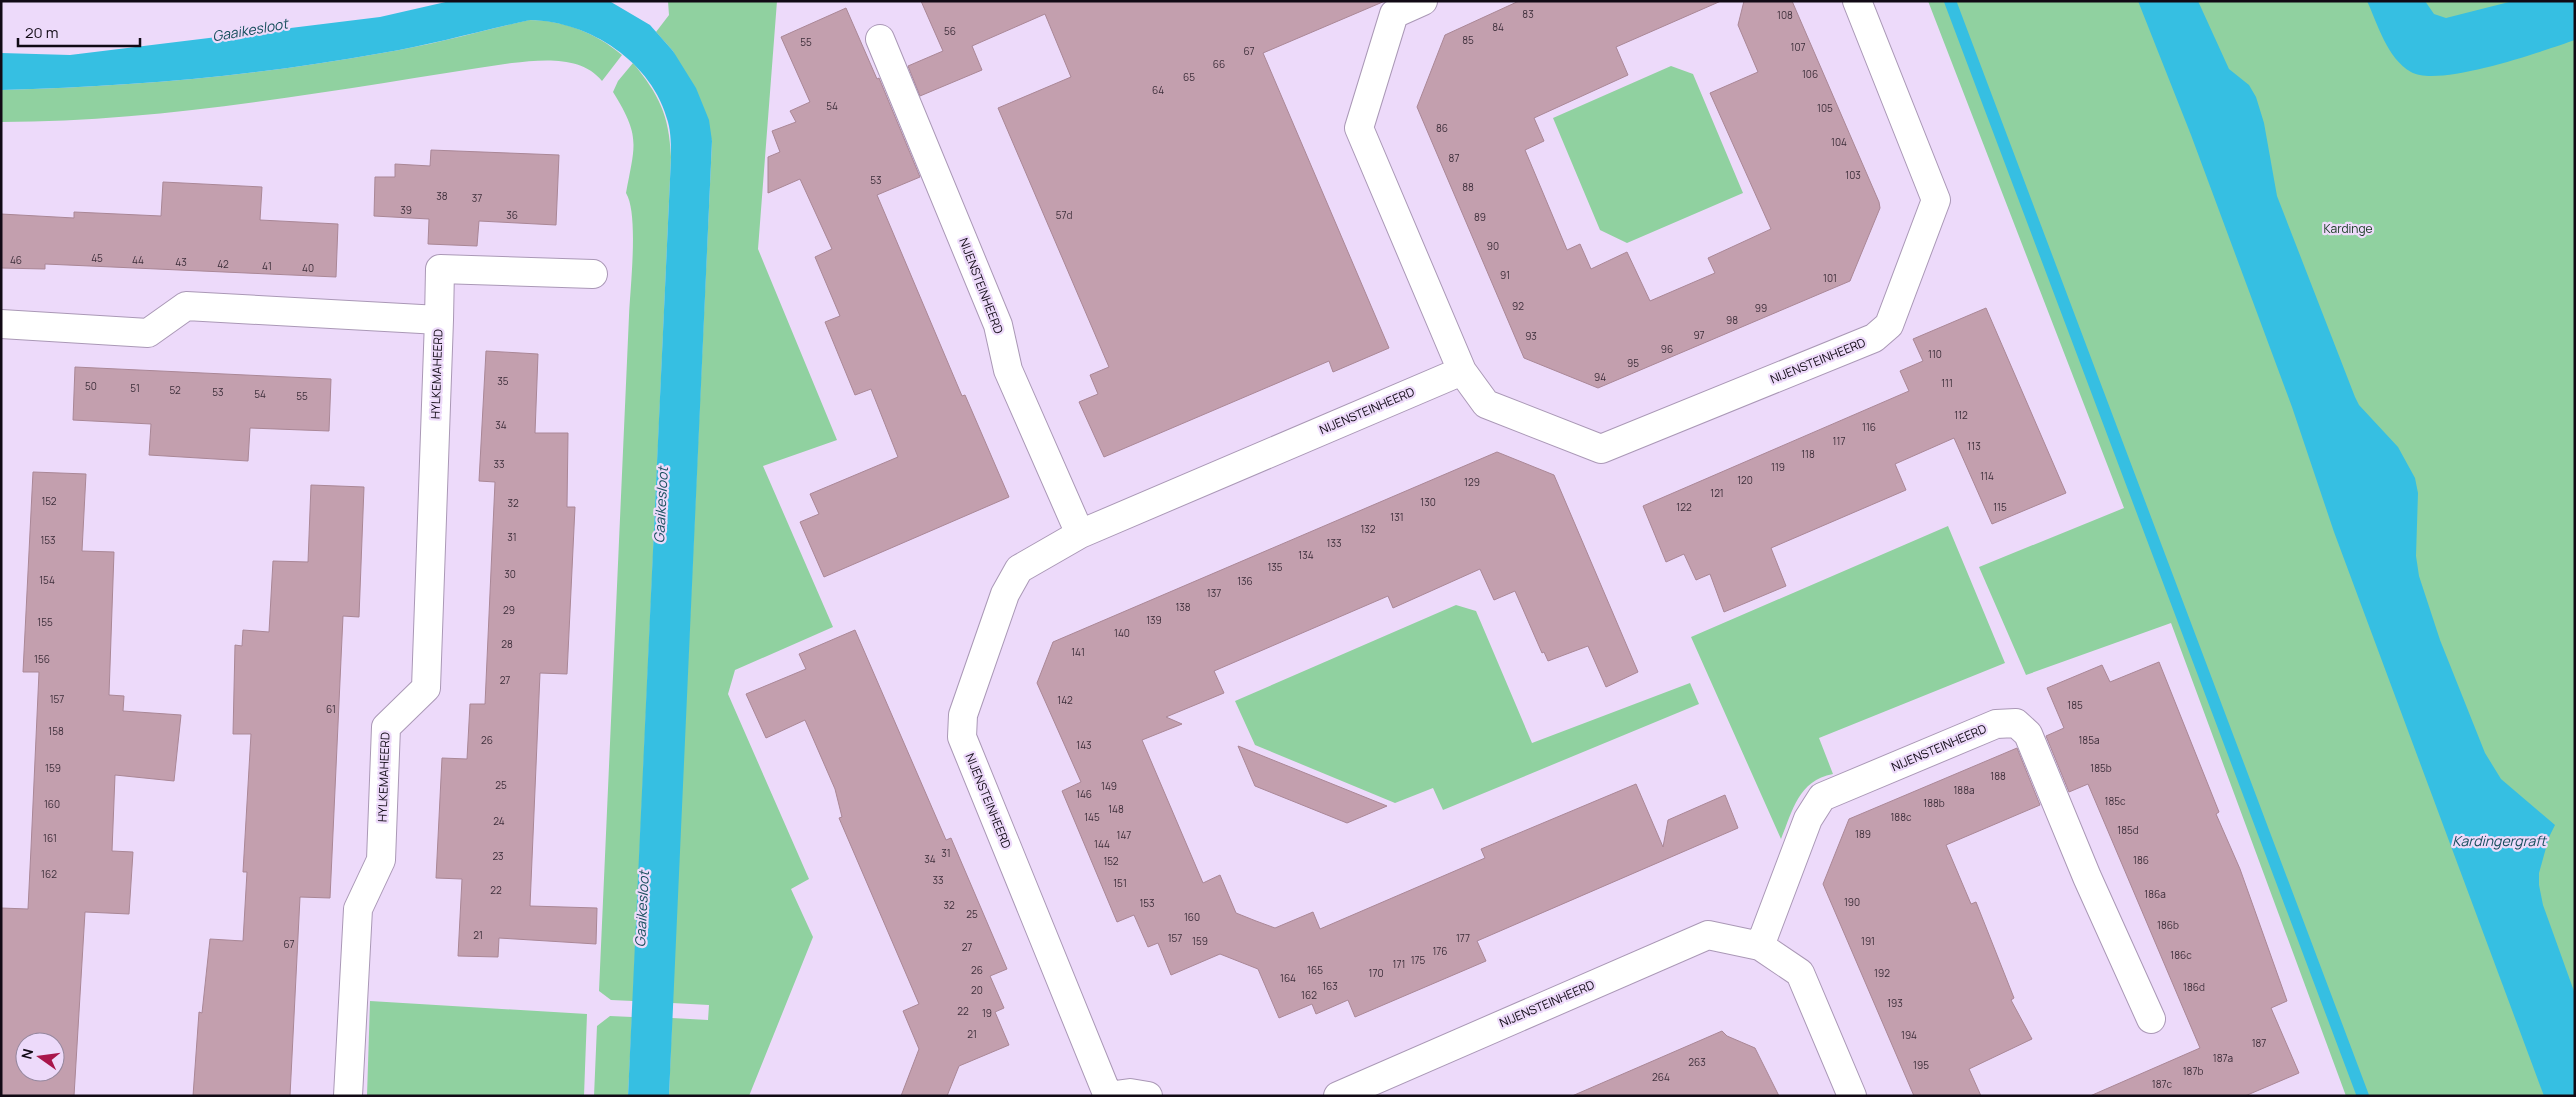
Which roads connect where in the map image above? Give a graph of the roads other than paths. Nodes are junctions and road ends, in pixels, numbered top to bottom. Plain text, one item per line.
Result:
1 (1423, 1) edge
2 (1857, 1) edge
3 (880, 38) dead end
4 (593, 274) dead end
5 (439, 320) junction
6 (1, 324) edge
7 (1462, 371) junction
8 (1080, 534) junction
9 (1760, 946) junction
10 (2151, 1019) dead end
11 (348, 1096) edge
12 (1108, 1096) edge
13 (1148, 1096) edge
14 (1338, 1096) edge
15 (1852, 1096) edge

1 - 7 street, NIJENSTEINHEERD
2 - 7 street, NIJENSTEINHEERD
3 - 8 street, NIJENSTEINHEERD
4 - 5 street, HYLKEMAHEERD
5 - 6 street, HYLKEMAHEERD
5 - 11 street, HYLKEMAHEERD
7 - 8 street, NIJENSTEINHEERD
8 - 12 street, NIJENSTEINHEERD
9 - 10 street, NIJENSTEINHEERD
9 - 14 street, NIJENSTEINHEERD
9 - 15 street, NIJENSTEINHEERD
12 - 13 street

